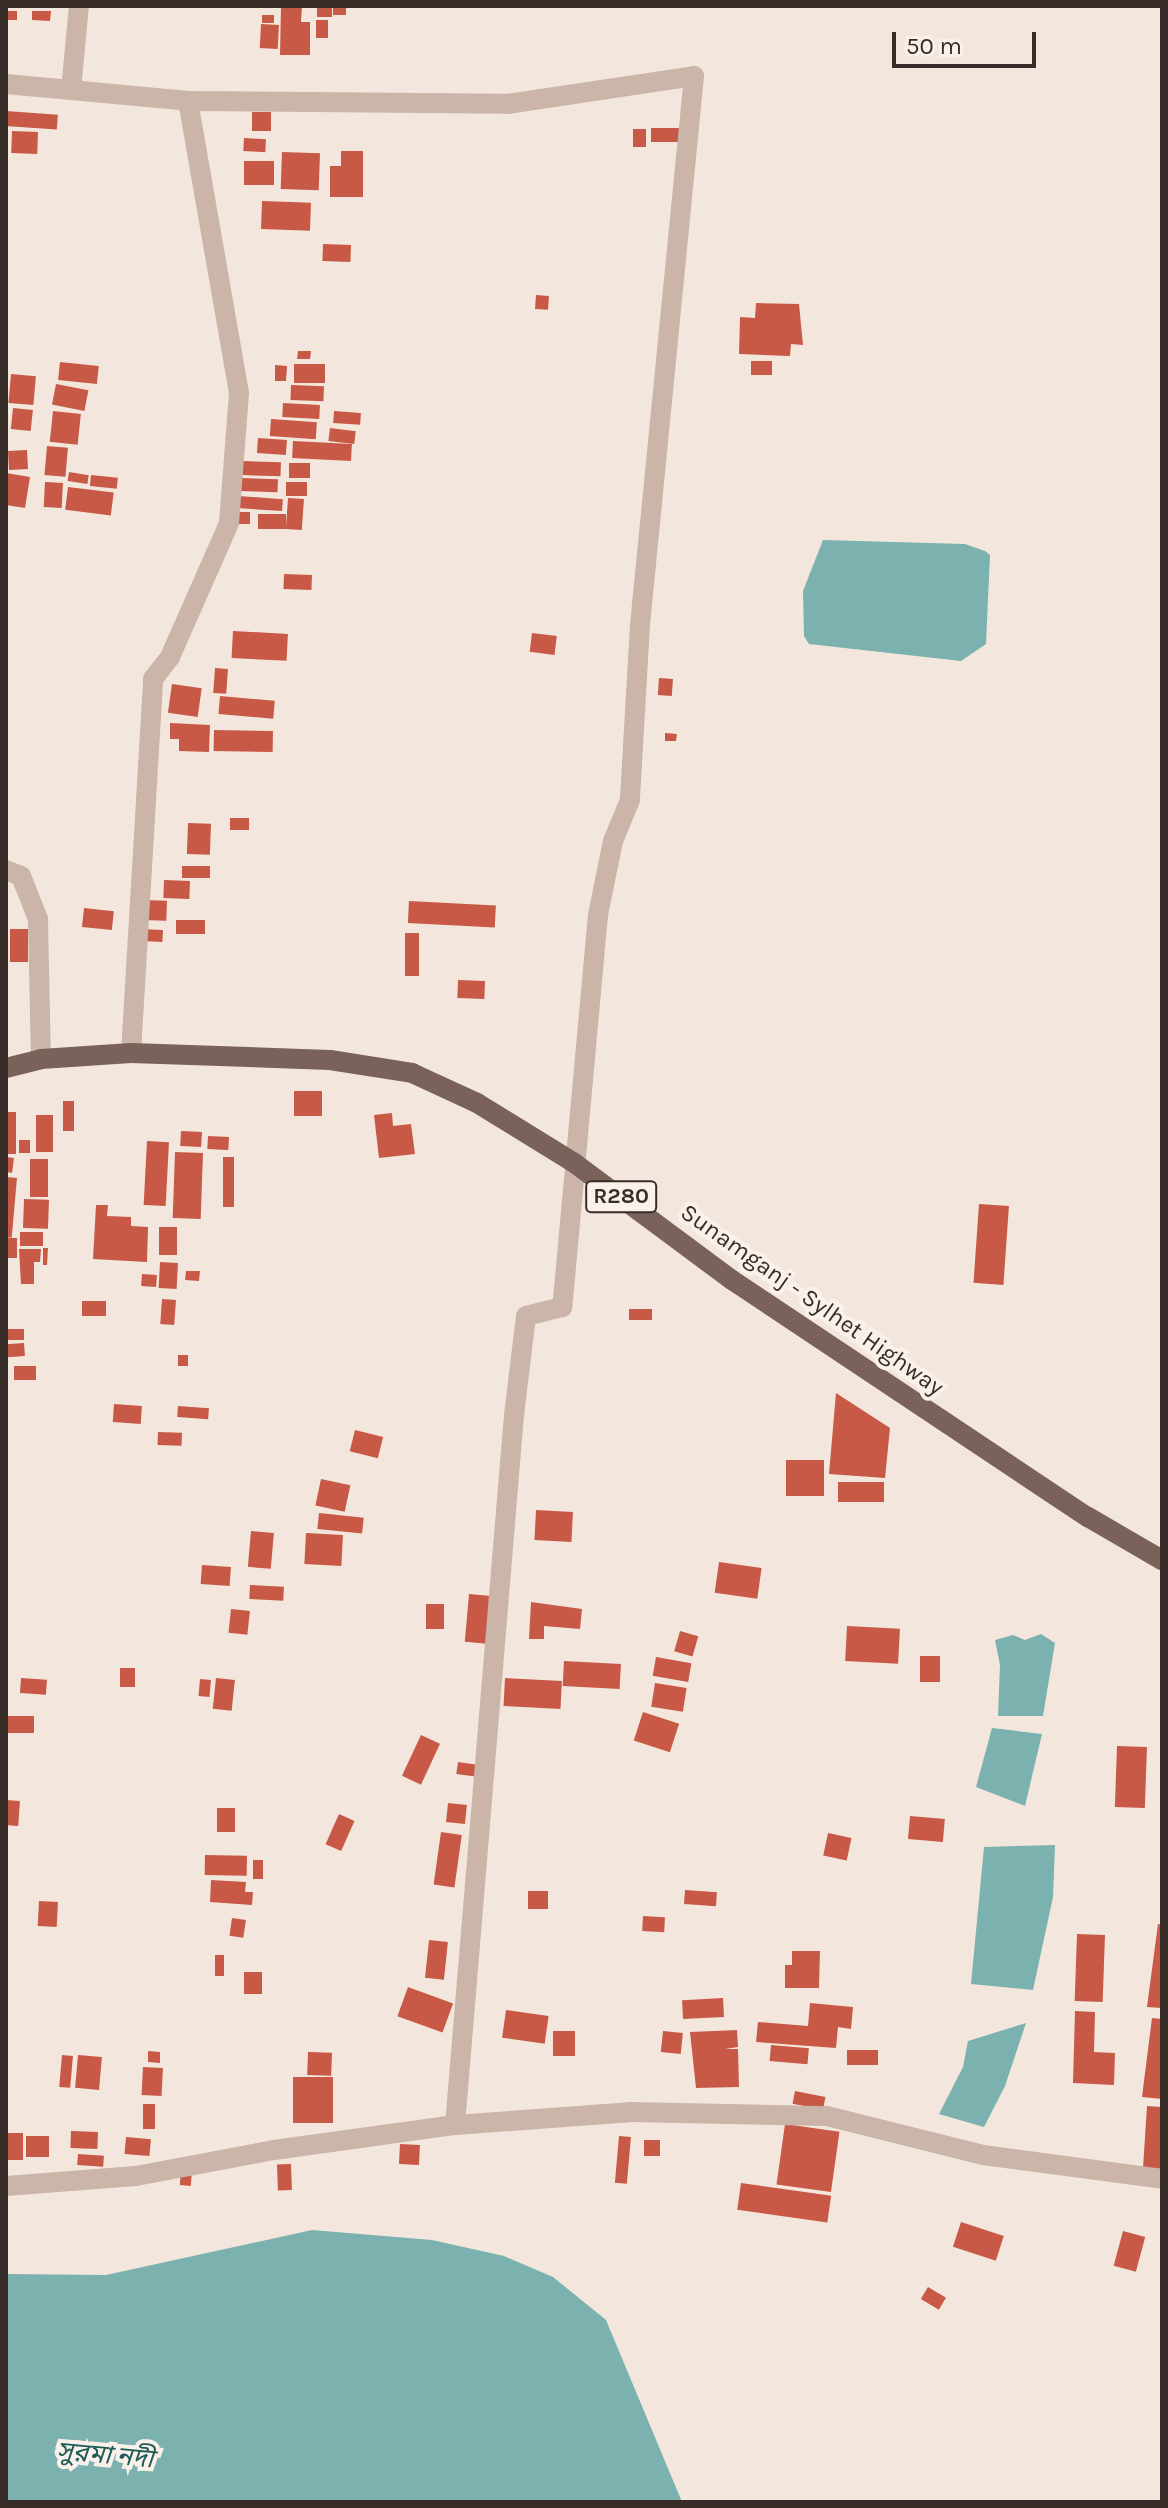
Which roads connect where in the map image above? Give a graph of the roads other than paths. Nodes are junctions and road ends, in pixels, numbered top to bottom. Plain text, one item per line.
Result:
1 (79, 6) edge
2 (6, 84) edge
3 (71, 90) junction
4 (188, 101) junction
5 (6, 870) edge
6 (131, 1053) junction
7 (41, 1059) junction
8 (6, 1068) edge
9 (573, 1162) junction
10 (1162, 1560) edge
11 (455, 2125) junction
12 (1162, 2179) edge
13 (6, 2186) edge

1 - 3 street
2 - 3 street
3 - 4 street
4 - 6 street
4 - 9 street
5 - 7 street
6 - 7 main road, Sunamganj - Sylhet Highway / R280
6 - 9 main road, Sunamganj - Sylhet Highway / R280
7 - 8 main road, Sunamganj - Sylhet Highway / R280
9 - 10 main road, Sunamganj - Sylhet Highway / R280
9 - 11 street
11 - 12 street
11 - 13 street

